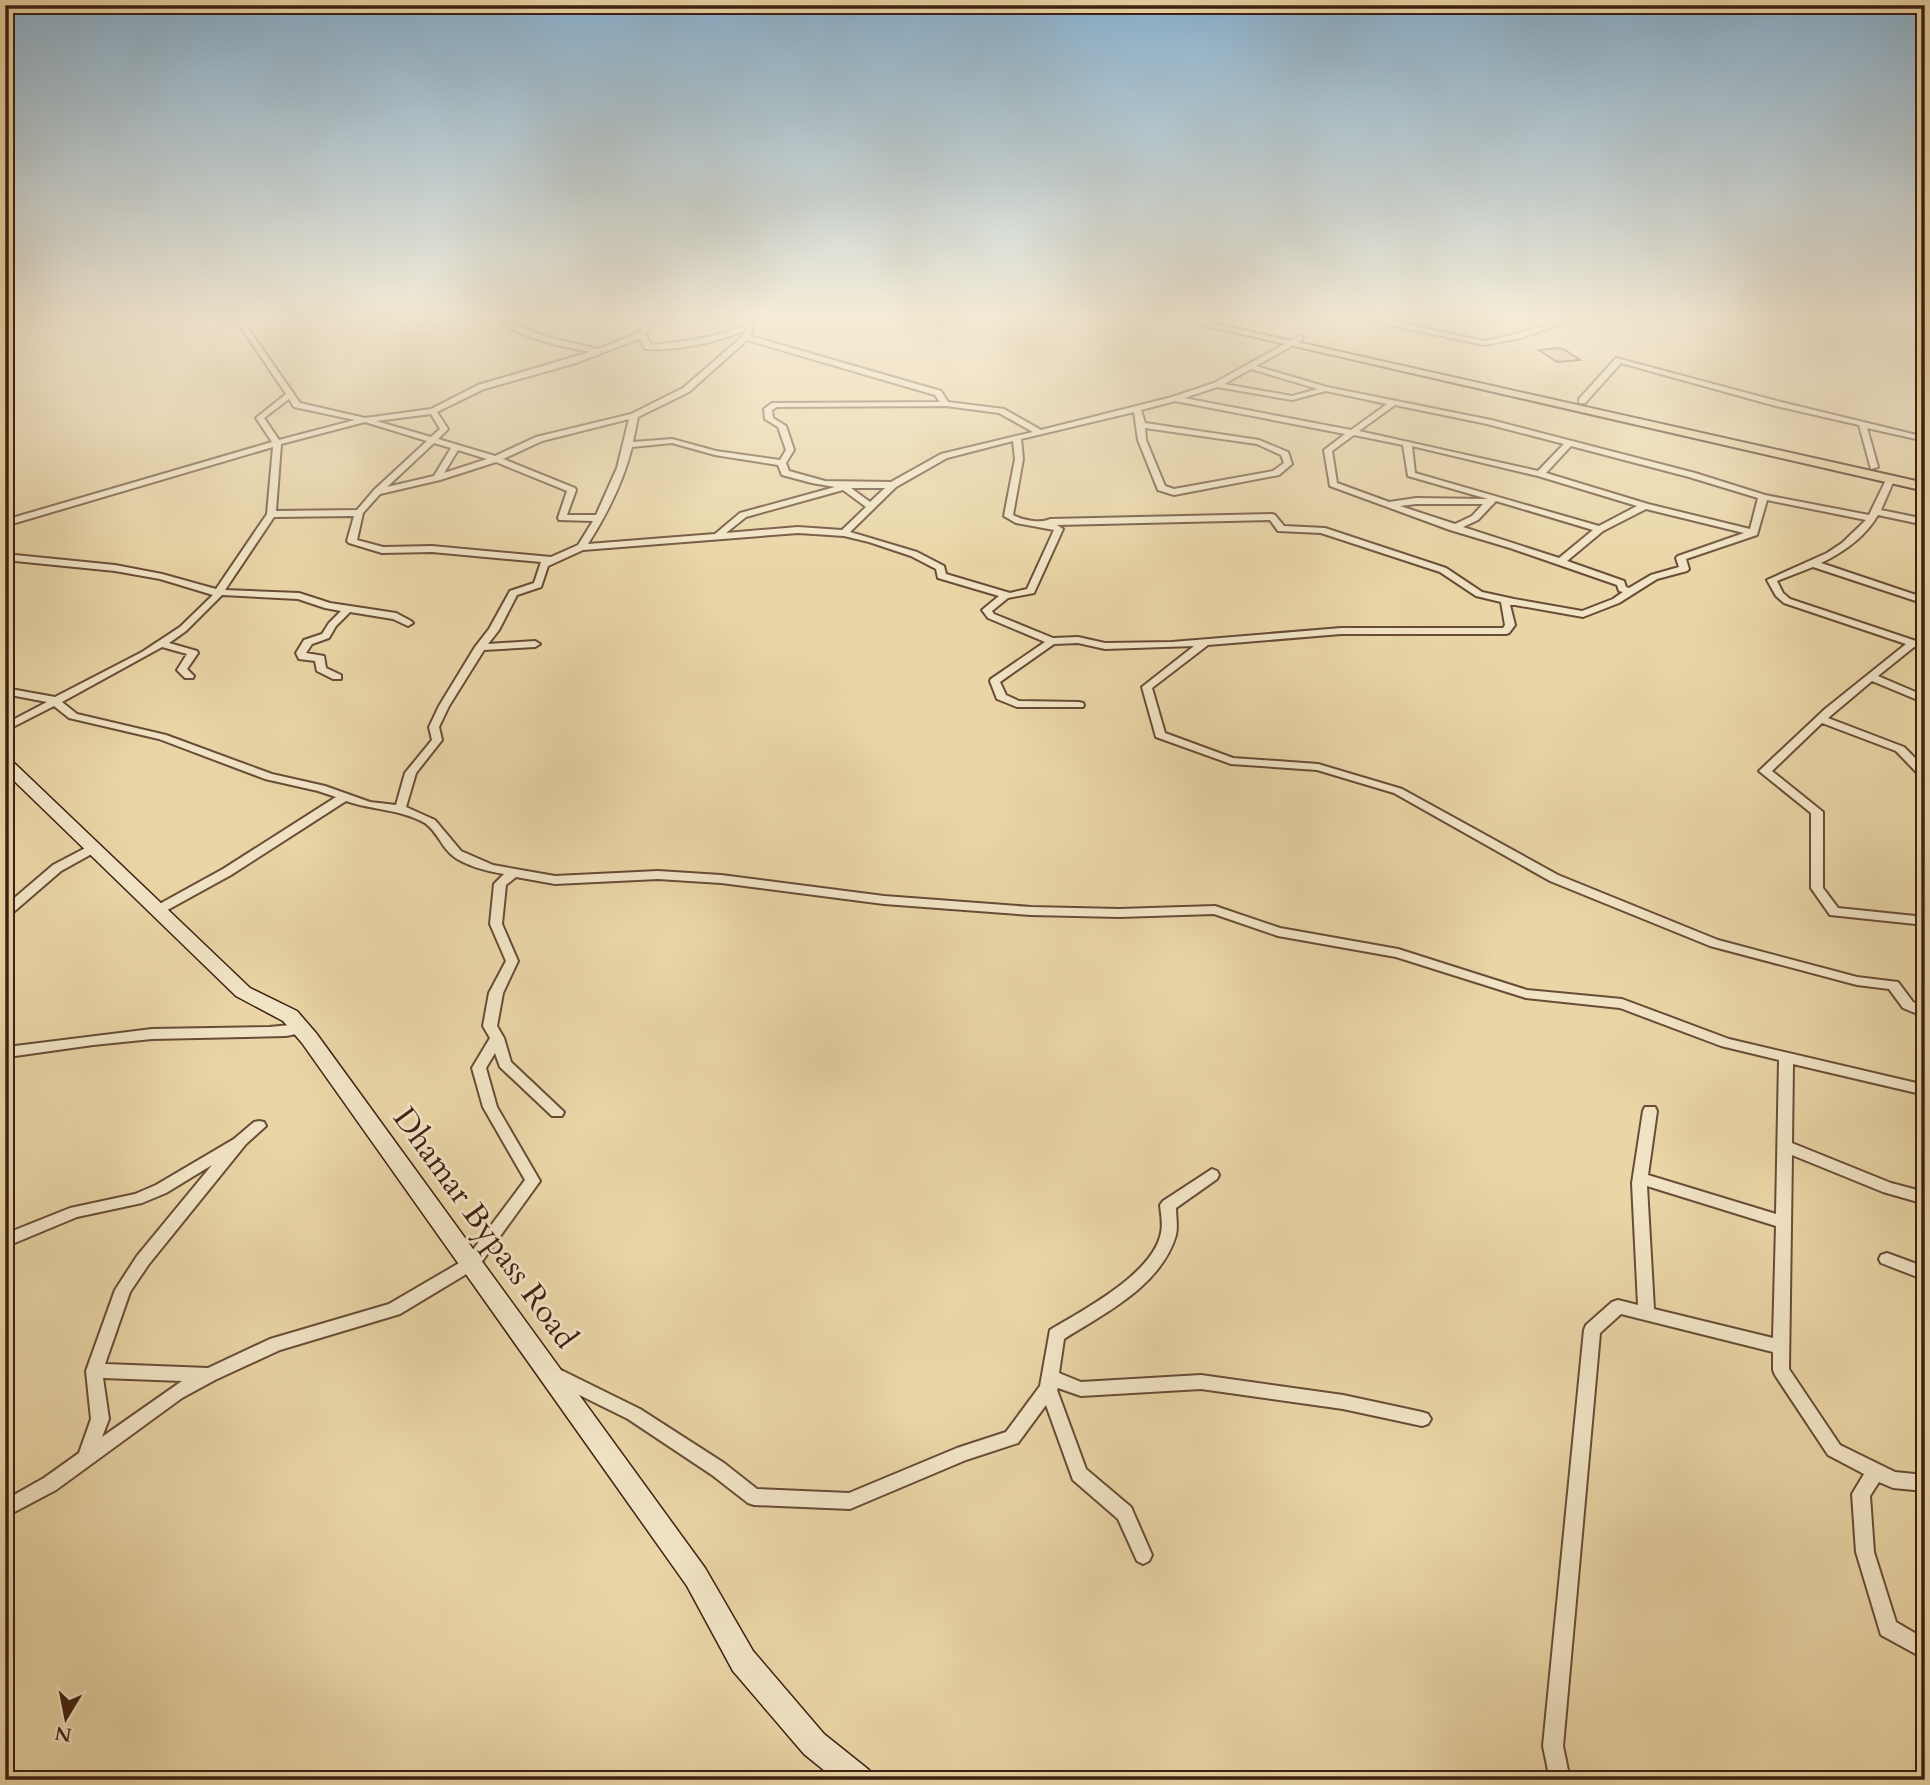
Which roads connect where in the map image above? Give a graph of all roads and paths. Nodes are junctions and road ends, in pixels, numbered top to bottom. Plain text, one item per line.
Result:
1 (281, 401) edge
2 (294, 401) edge
3 (452, 401) edge
4 (663, 401) edge
5 (944, 401) edge
6 (1166, 401) edge
7 (1187, 401) edge
8 (1385, 401) edge
9 (1563, 401) edge
10 (1583, 401) edge
11 (1776, 401) edge
12 (1393, 403) junction
13 (946, 404) junction
14 (1138, 409) junction
15 (433, 411) junction
16 (634, 416) junction
17 (366, 420) junction
18 (1662, 423) junction
19 (1862, 424) junction
20 (1141, 425) junction
21 (1040, 432) junction
22 (1354, 432) junction
23 (1017, 438) junction
24 (1925, 439) edge
25 (430, 441) junction
26 (277, 443) junction
27 (1407, 443) junction
28 (629, 445) junction
29 (1568, 445) junction
30 (456, 447) junction
31 (496, 459) junction
32 (766, 460) junction
33 (782, 463) junction
34 (1874, 467) junction
35 (758, 473) dead end
36 (1540, 474) junction
37 (437, 478) junction
38 (1925, 478) edge
39 (1890, 480) junction
40 (893, 485) junction
41 (844, 486) junction
42 (1925, 488) edge
43 (377, 492) junction
44 (1763, 497) junction
45 (1492, 500) junction
46 (1387, 505) junction
47 (1644, 506) junction
48 (871, 507) junction
49 (359, 513) junction
50 (271, 514) junction
51 (1874, 515) junction
52 (601, 518) junction
53 (1047, 522) junction
54 (1925, 522) edge
55 (5, 523) edge
56 (1453, 528) junction
57 (1600, 529) junction
58 (844, 533) junction
59 (1754, 533) junction
60 (719, 535) junction
61 (581, 547) junction
62 (5, 557) edge
63 (552, 560) junction
64 (1561, 561) junction
65 (1814, 564) junction
66 (1631, 592) junction
67 (219, 593) junction
68 (1006, 595) junction
69 (1925, 601) edge
70 (1515, 602) junction
71 (348, 609) junction
72 (408, 623) dead end
73 (1052, 641) junction
74 (1206, 642) junction
75 (536, 643) dead end
76 (161, 644) junction
77 (1919, 645) edge
78 (480, 647) junction
79 (189, 676) dead end
80 (337, 677) dead end
81 (1871, 677) junction
82 (5, 691) edge
83 (1925, 700) edge
84 (57, 703) junction
85 (1079, 705) dead end
86 (1820, 719) junction
87 (5, 728) edge
88 (5, 763) edge
89 (1925, 775) edge
90 (345, 797) junction
91 (400, 809) junction
92 (93, 848) junction
93 (514, 872) junction
94 (158, 910) junction
95 (5, 913) edge
96 (1925, 921) edge
97 (1925, 1012) edge
98 (302, 1029) junction
99 (497, 1038) junction
100 (15, 1051) dead end
101 (1786, 1058) junction
102 (1925, 1090) edge
103 (1650, 1111) dead end
104 (557, 1112) dead end
105 (259, 1126) dead end
106 (241, 1140) junction
107 (1784, 1146) junction
108 (1212, 1175) dead end
109 (1640, 1178) junction
110 (1925, 1198) edge
111 (1782, 1222) junction
112 (5, 1241) edge
113 (1887, 1259) dead end
114 (472, 1263) junction
115 (1925, 1273) edge
116 (1646, 1314) junction
117 (1781, 1347) junction
118 (94, 1371) junction
119 (551, 1373) junction
120 (209, 1375) junction
121 (1048, 1389) junction
122 (1422, 1419) dead end
123 (87, 1455) junction
124 (1876, 1471) junction
125 (1925, 1483) edge
126 (5, 1509) edge
127 (1143, 1555) dead end
128 (1925, 1650) edge
129 (859, 1780) edge
130 (1560, 1780) edge

1 - 26 street
2 - 17 street
3 - 15 street
4 - 16 street
5 - 13 street
6 - 14 street
7 - 22 street
8 - 12 street
9 - 18 main road
10 - 18 main road
11 - 19 street
12 - 22 street
12 - 29 street
13 - 21 street
13 - 33 street
14 - 20 street
14 - 21 street
15 - 17 street
15 - 25 street
16 - 28 street
16 - 31 street
17 - 25 street
17 - 26 street
18 - 34 main road
18 - 39 main road
19 - 24 street
19 - 34 street
20 - 20 street
21 - 23 street
22 - 27 street
22 - 46 street
23 - 40 street
23 - 53 street
25 - 30 street
25 - 43 street
26 - 50 street
26 - 55 street
27 - 36 street
27 - 45 street
28 - 32 street
28 - 52 street
29 - 36 street
29 - 44 street
30 - 31 street
30 - 37 street
31 - 37 street
31 - 52 street
32 - 33 street
32 - 35 street
33 - 41 street
34 - 38 main road
36 - 47 street
37 - 43 street
39 - 42 main road
39 - 51 street
40 - 41 street
40 - 48 street
41 - 48 street
41 - 60 street
43 - 49 street
44 - 51 street
44 - 59 street
45 - 46 street
45 - 56 street
45 - 57 street
46 - 56 street
47 - 57 street
47 - 59 street
48 - 58 street
49 - 50 street
49 - 63 street
50 - 67 street
51 - 54 street
51 - 65 street
52 - 61 street
53 - 68 street
53 - 70 street
56 - 64 street
57 - 64 street
58 - 60 street
58 - 68 street
59 - 66 street
60 - 61 street
61 - 63 street
62 - 67 street
63 - 78 street
64 - 66 street
65 - 69 street
65 - 77 street
66 - 70 street
67 - 71 street
67 - 76 street
68 - 73 street
70 - 74 street
71 - 72 street
71 - 80 street
73 - 74 street
73 - 85 street
74 - 97 street
75 - 78 street
76 - 79 street
76 - 84 street
77 - 81 street
78 - 91 street
81 - 83 street
81 - 86 street
82 - 84 street
84 - 87 street
84 - 90 street
86 - 89 street
86 - 96 street
88 - 92 main road, Dhamar Bypass Road
90 - 91 street
90 - 94 street
91 - 93 street
92 - 94 main road, Dhamar Bypass Road
92 - 95 street
93 - 99 street
93 - 101 street
94 - 98 main road, Dhamar Bypass Road
98 - 100 street
98 - 114 main road, Dhamar Bypass Road
99 - 104 street
99 - 114 street
101 - 102 street
101 - 107 street
103 - 109 street
105 - 106 street
106 - 112 street
106 - 118 street
107 - 110 street
107 - 111 street
108 - 121 street
109 - 111 street
109 - 116 street
111 - 117 street
113 - 115 street
114 - 119 main road, Dhamar Bypass Road
114 - 120 street
116 - 117 street
116 - 130 street
117 - 124 street
118 - 120 street
118 - 123 street
119 - 121 street
119 - 129 main road, Dhamar Bypass Road
120 - 123 street
121 - 122 street
121 - 127 street
123 - 126 street
124 - 125 street
124 - 128 street

